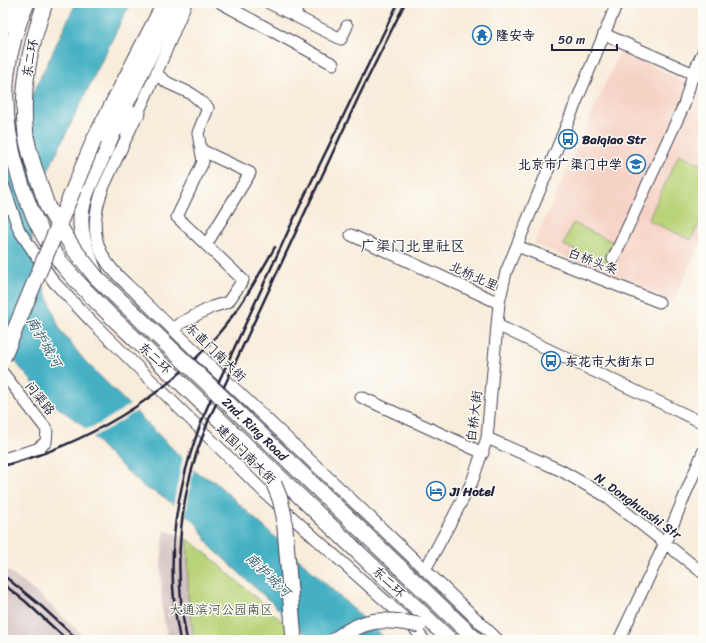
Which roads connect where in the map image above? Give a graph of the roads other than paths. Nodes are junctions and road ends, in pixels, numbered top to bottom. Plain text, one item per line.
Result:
1 (14, 3) edge
2 (27, 3) edge
3 (44, 3) edge
4 (164, 3) edge
5 (173, 3) edge
6 (186, 3) edge
7 (221, 3) edge
8 (269, 3) edge
9 (301, 3) edge
10 (616, 3) edge
11 (294, 16) junction
12 (3, 26) edge
13 (347, 26) dead end
14 (604, 34) junction
15 (703, 52) edge
16 (333, 64) dead end
17 (27, 67) joint
18 (156, 74) junction
19 (698, 76) edge
20 (5, 98) edge
21 (138, 113) junction
22 (112, 132) junction
23 (201, 150) junction
24 (3, 184) edge
25 (351, 235) dead end
26 (206, 245) junction
27 (516, 246) junction
28 (613, 259) dead end
29 (96, 277) junction
30 (499, 302) junction
31 (660, 302) dead end
32 (497, 325) junction
33 (173, 330) junction
34 (3, 358) edge
35 (3, 373) edge
36 (361, 397) dead end
37 (703, 423) edge
38 (238, 437) junction
39 (487, 438) junction
40 (703, 452) edge
41 (483, 453) junction
42 (3, 459) edge
43 (665, 543) junction
44 (426, 570) junction
45 (703, 573) edge
46 (294, 640) edge
47 (335, 640) edge
48 (424, 640) edge
49 (450, 640) edge
50 (476, 640) edge
51 (498, 640) edge
52 (619, 640) edge

1 - 12 highway
2 - 20 highway, 东二环
3 - 17 highway, 东二环
4 - 34 highway, bridge
5 - 22 highway
6 - 18 street, 东直门南大街
7 - 16 street
8 - 11 street
9 - 11 street
10 - 14 street
11 - 13 street
14 - 19 street
14 - 27 street
15 - 19 street
17 - 29 highway, 2nd. Ring Road, bridge
18 - 21 street, 东直门南大街
18 - 23 street
19 - 28 street
20 - 38 highway, 东二环
21 - 22 highway
21 - 33 street, 东直门南大街
22 - 29 highway
23 - 26 street
23 - 26 street
24 - 48 street, 建国门南大街
25 - 30 street, 北桥北里
26 - 33 street
27 - 30 street
27 - 31 street, 白桥头条
29 - 50 highway, 2nd. Ring Road, bridge
30 - 32 street
32 - 37 street
32 - 39 street, 白桥大街
33 - 44 street, 东直门南大街
35 - 42 street, 问渠路
36 - 41 street
38 - 46 highway, bridge
38 - 49 highway, 东二环
39 - 41 street, 白桥大街
39 - 43 street, N. Donghuashi Str
40 - 43 street
41 - 44 street, 白桥大街
43 - 45 street, N. Donghuashi Str
43 - 52 street
44 - 51 street
47 - 49 highway, bridge

